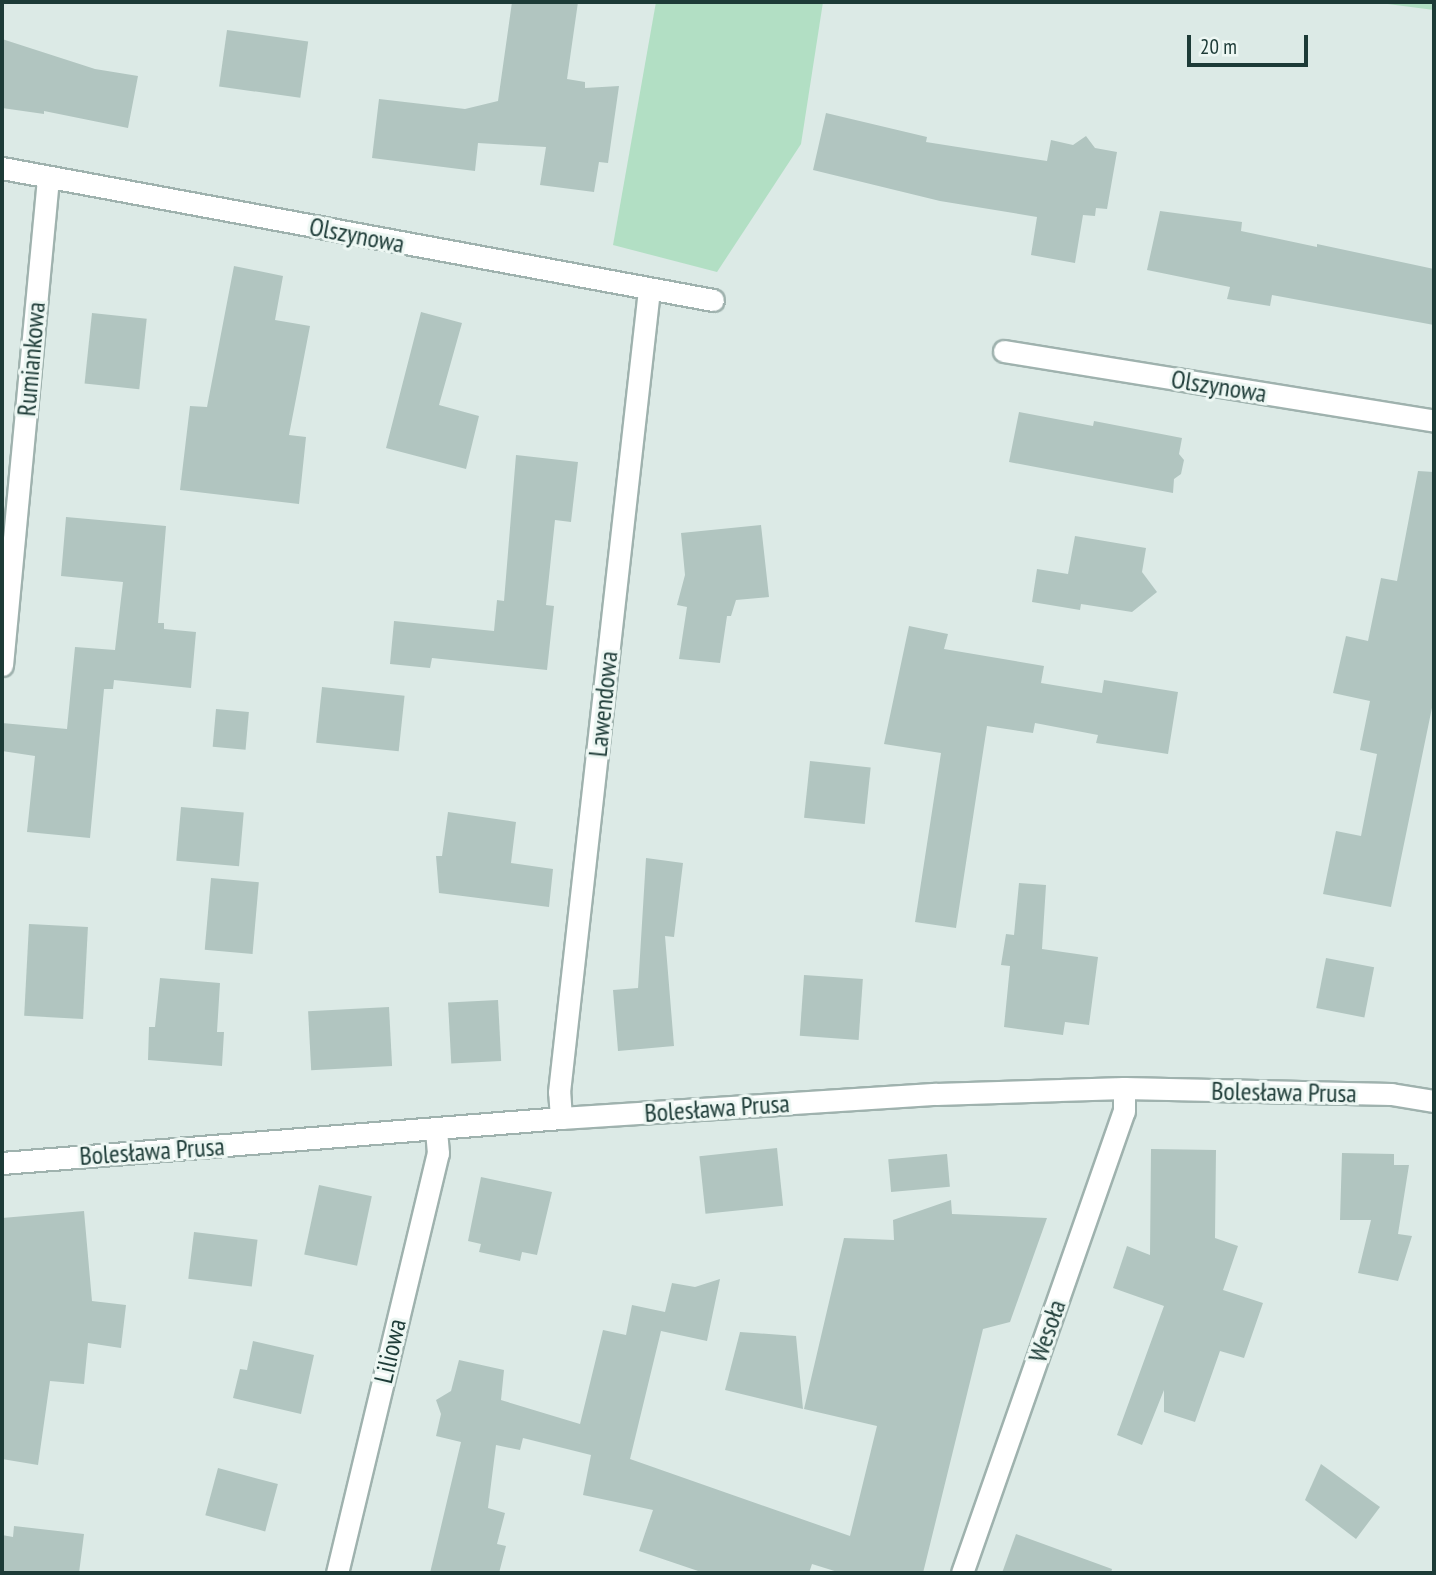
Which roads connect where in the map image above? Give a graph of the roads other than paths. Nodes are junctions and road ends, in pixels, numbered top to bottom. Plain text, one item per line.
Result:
1 (2, 168) edge
2 (48, 177) junction
3 (649, 289) junction
4 (713, 300) dead end
5 (1004, 351) dead end
6 (1434, 421) edge
7 (2, 665) edge
8 (1124, 1088) junction
9 (1434, 1101) edge
10 (562, 1118) junction
11 (436, 1129) junction
12 (2, 1163) edge
13 (337, 1573) edge
14 (962, 1573) edge

1 - 2 street, Olszynowa
2 - 3 street, Olszynowa
2 - 7 street, Rumiankowa
3 - 4 street, Olszynowa
3 - 10 street, Lawendowa
5 - 6 street, Olszynowa
8 - 9 street, Bolesława Prusa
8 - 10 street, Bolesława Prusa
8 - 14 street, Wesoła
10 - 11 street, Bolesława Prusa
11 - 12 street, Bolesława Prusa
11 - 13 street, Liliowa

